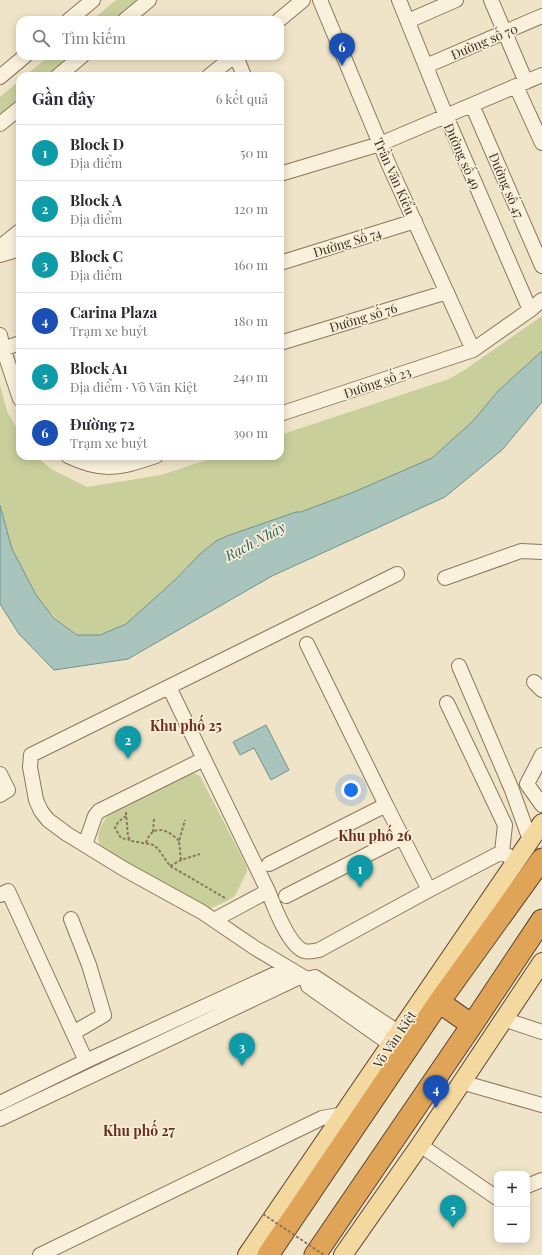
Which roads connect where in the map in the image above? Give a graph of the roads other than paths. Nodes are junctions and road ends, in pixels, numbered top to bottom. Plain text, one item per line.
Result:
1 (93, 0) edge
2 (149, 0) edge
3 (304, 0) edge
4 (320, 0) edge
5 (399, 0) edge
6 (456, 0) edge
7 (491, 0) edge
8 (74, 16) edge
9 (130, 16) edge
10 (284, 16) edge
11 (542, 16) edge
12 (408, 21) junction
13 (504, 32) junction
14 (20, 60) edge
15 (77, 60) edge
16 (230, 60) edge
17 (237, 60) edge
18 (426, 66) junction
19 (63, 72) edge
20 (214, 72) edge
21 (242, 72) edge
22 (542, 75) edge
23 (0, 77) edge
24 (521, 84) junction
25 (472, 105) junction
26 (16, 111) edge
27 (446, 116) junction
28 (0, 124) edge
29 (542, 143) edge
30 (380, 144) junction
31 (284, 168) edge
32 (415, 221) junction
33 (16, 234) edge
34 (0, 247) edge
35 (16, 250) edge
36 (0, 255) edge
37 (284, 261) edge
38 (542, 266) edge
39 (447, 292) junction
40 (542, 300) edge
41 (530, 310) junction
42 (284, 342) edge
43 (16, 343) edge
44 (1, 344) edge
45 (473, 350) junction
46 (16, 387) edge
47 (284, 413) edge
48 (77, 460) edge
49 (143, 460) edge
50 (542, 552) edge
51 (397, 574) dead end
52 (445, 578) dead end
53 (307, 644) dead end
54 (458, 666) dead end
55 (169, 687) junction
56 (447, 703) dead end
57 (542, 755) edge
58 (204, 759) junction
59 (0, 774) edge
60 (0, 795) edge
61 (386, 805) junction
62 (542, 805) edge
63 (542, 822) edge
64 (402, 837) junction
65 (530, 840) junction
66 (85, 845) junction
67 (509, 856) junction
68 (542, 859) edge
69 (269, 864) dead end
70 (429, 890) junction
71 (268, 892) junction
72 (4, 893) edge
73 (286, 896) dead end
74 (71, 919) dead end
75 (214, 920) junction
76 (542, 920) edge
77 (542, 962) edge
78 (288, 968) junction
79 (304, 977) junction
80 (439, 1002) junction
81 (503, 1020) junction
82 (472, 1024) junction
83 (542, 1032) edge
84 (73, 1033) junction
85 (394, 1038) junction
86 (86, 1061) junction
87 (461, 1082) junction
88 (0, 1103) edge
89 (542, 1105) edge
90 (344, 1114) junction
91 (0, 1119) edge
92 (420, 1145) junction
93 (542, 1180) edge
94 (530, 1185) edge
95 (494, 1196) edge
96 (346, 1254) edge
97 (40, 1255) edge
98 (247, 1255) edge
99 (268, 1255) edge
100 (315, 1255) edge

1 - 8 street
2 - 9 street
3 - 10 street
4 - 30 street, Trần Văn Kiểu
5 - 12 street, Đường số 49
6 - 12 street
7 - 13 street
11 - 13 street, Đường số 70
12 - 18 street, Đường số 49
13 - 18 street, Đường số 70
13 - 24 street
14 - 23 street
15 - 19 street
16 - 20 street
17 - 21 street
18 - 27 street, Đường số 49
22 - 24 street
24 - 25 street
24 - 29 street
25 - 27 street
25 - 38 street, Đường số 47
26 - 28 street
27 - 30 street
27 - 41 street, Đường số 49
30 - 31 street
30 - 32 street, Trần Văn Kiểu
32 - 37 street, Đường Số 74
32 - 39 street, Trần Văn Kiểu
33 - 34 street
35 - 36 street
39 - 42 street, Đường số 76
39 - 45 street, Trần Văn Kiểu
40 - 41 street, Đường số 23
41 - 45 street, Đường số 23
43 - 44 street
44 - 46 street
45 - 47 street, Đường số 23
48 - 49 street
50 - 52 street
51 - 55 street
53 - 61 street
54 - 65 street
55 - 58 street
55 - 66 street
56 - 67 street
57 - 62 street
58 - 66 street
58 - 71 street
59 - 60 street
61 - 64 street
61 - 69 street
63 - 65 main road, Võ Văn Kiệt
64 - 70 street
64 - 73 street
65 - 67 main road, Võ Văn Kiệt
66 - 75 street
67 - 70 street
67 - 85 main road, Võ Văn Kiệt
68 - 80 highway, Võ Văn Kiệt
70 - 71 street
71 - 75 street
72 - 84 street
74 - 84 street
75 - 78 street
76 - 82 highway
77 - 81 main road
78 - 79 street
78 - 86 street
79 - 85 street
79 - 91 street
80 - 82 highway
80 - 99 highway, Võ Văn Kiệt
81 - 83 street
81 - 87 main road
82 - 100 highway
84 - 86 street
85 - 90 main road, Võ Văn Kiệt
86 - 88 street
87 - 89 street
87 - 92 main road
90 - 97 street
90 - 98 main road, Võ Văn Kiệt
92 - 95 street
92 - 96 main road
93 - 94 street

